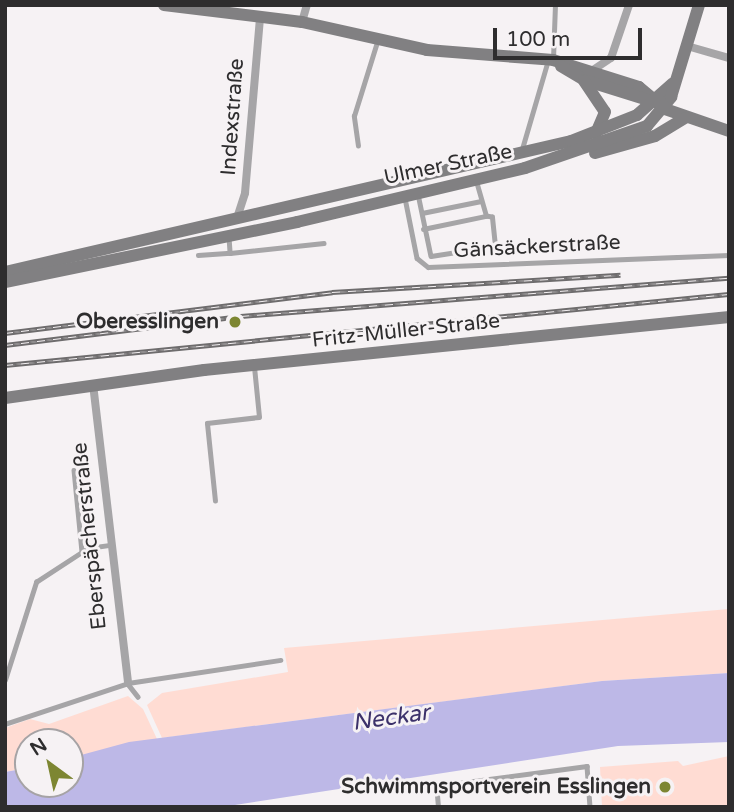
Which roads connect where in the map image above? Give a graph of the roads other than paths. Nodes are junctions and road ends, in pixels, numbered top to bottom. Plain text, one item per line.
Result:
1 (163, 5) edge
2 (307, 5) edge
3 (555, 5) edge
4 (629, 5) edge
5 (699, 5) edge
6 (260, 17) junction
7 (302, 22) junction
8 (378, 39) junction
9 (687, 46) junction
10 (729, 58) edge
11 (551, 59) junction
12 (588, 75) junction
13 (660, 105) junction
14 (685, 118) junction
15 (729, 131) edge
16 (596, 133) junction
17 (358, 146) dead end
18 (521, 155) junction
19 (564, 157) junction
20 (475, 178) junction
21 (411, 192) junction
22 (481, 201) junction
23 (422, 213) junction
24 (254, 214) junction
25 (486, 216) junction
26 (236, 218) junction
27 (424, 229) junction
28 (229, 236) junction
29 (323, 243) dead end
30 (230, 253) junction
31 (198, 255) dead end
32 (729, 255) edge
33 (5, 272) edge
34 (53, 273) junction
35 (5, 282) edge
36 (5, 291) edge
37 (729, 317) edge
38 (254, 365) junction
39 (90, 384) junction
40 (5, 398) edge
41 (74, 470) dead end
42 (215, 501) dead end
43 (110, 545) junction
44 (82, 551) junction
45 (280, 660) dead end
46 (5, 681) edge
47 (128, 683) junction
48 (138, 697) dead end
49 (5, 724) edge
50 (438, 807) edge
51 (590, 807) edge

1 - 6 main road
2 - 7 street
3 - 11 lane
4 - 12 street
5 - 9 main road
6 - 7 main road
6 - 26 street, Indexstraße
7 - 8 main road
8 - 11 main road
8 - 17 lane
9 - 10 street
9 - 13 main road
11 - 12 main road
11 - 18 lane
12 - 13 main road
12 - 16 main road
13 - 14 main road
13 - 16 main road, Ulmer Straße
13 - 19 main road, Ulmer Straße
14 - 15 main road
14 - 19 main road
16 - 18 main road, Ulmer Straße
18 - 24 main road, Ulmer Straße
19 - 20 main road, Ulmer Straße
20 - 21 main road, Ulmer Straße
20 - 22 lane
21 - 23 lane
21 - 28 main road, Ulmer Straße
21 - 32 lane, Gänsäckerstraße
22 - 23 lane
22 - 25 lane
23 - 27 lane
24 - 26 main road, Ulmer Straße
24 - 28 main road, Ulmer Straße
25 - 27 lane
25 - 27 lane
26 - 33 main road, Ulmer Straße
28 - 30 lane
28 - 34 main road, Ulmer Straße
29 - 30 lane
30 - 31 lane
34 - 35 main road, Ulmer Straße
34 - 36 main road
37 - 38 main road, Fritz-Müller-Straße
38 - 39 main road, Fritz-Müller-Straße
38 - 42 lane
39 - 40 main road
39 - 43 street, Eberspächerstraße
41 - 44 lane
43 - 44 lane
43 - 47 street, Eberspächerstraße
44 - 46 lane
45 - 47 lane
47 - 48 lane
47 - 49 lane
50 - 51 lane

